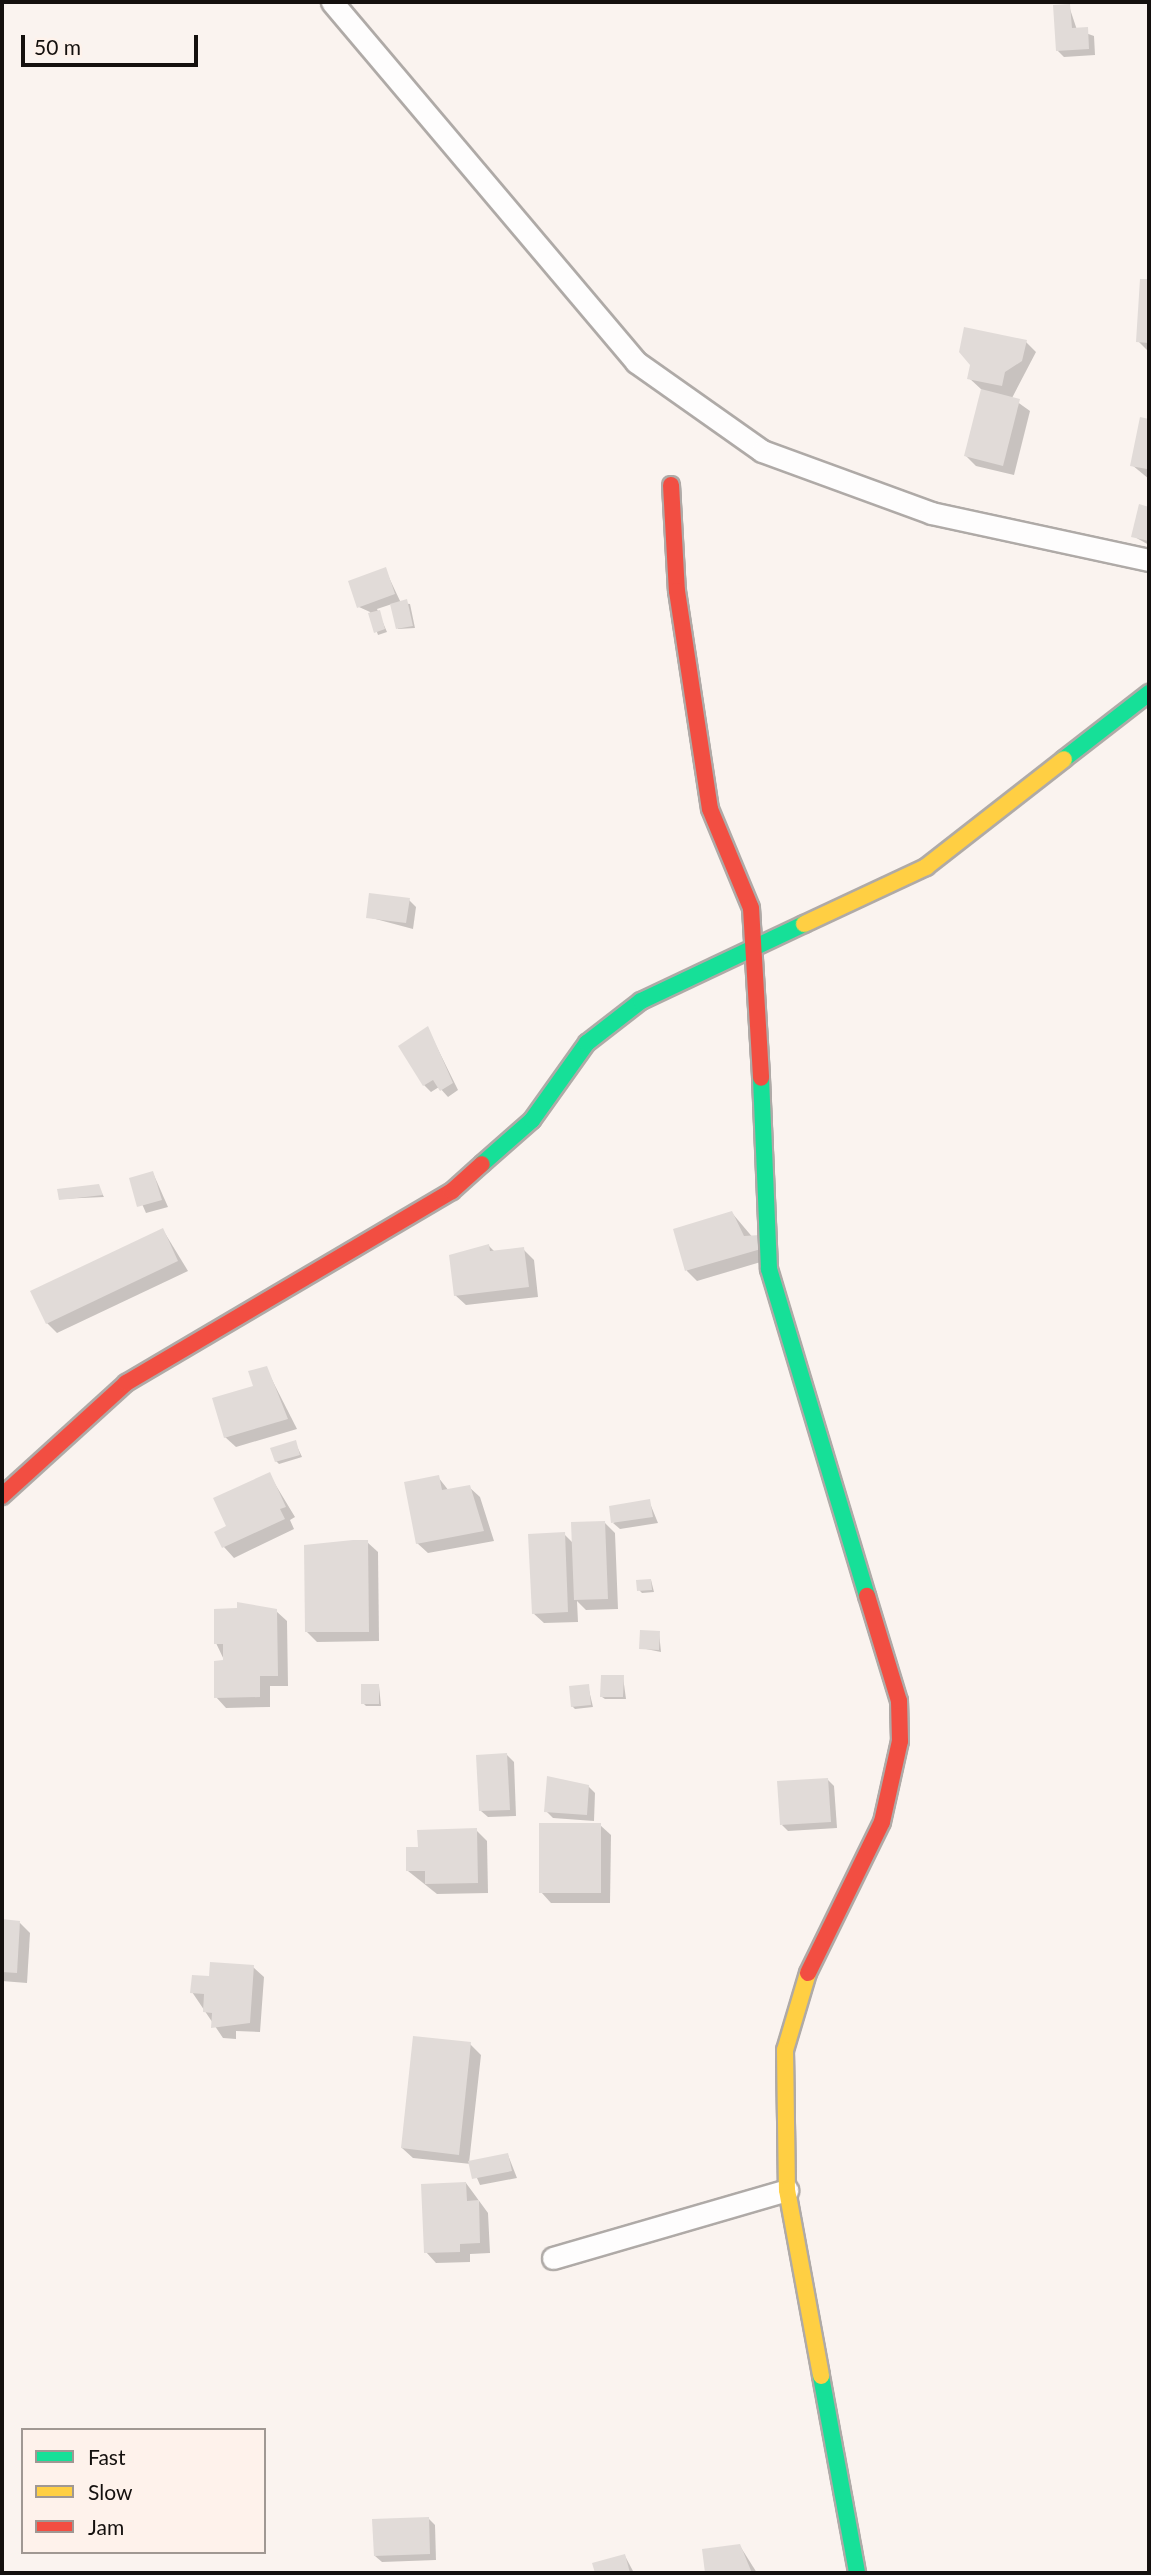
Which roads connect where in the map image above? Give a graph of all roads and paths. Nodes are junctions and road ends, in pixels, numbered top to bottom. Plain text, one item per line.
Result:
1 (332, 2) edge
2 (671, 485) dead end
3 (1149, 560) edge
4 (1149, 693) edge
5 (756, 950) junction
6 (2, 1496) edge
7 (787, 2190) junction
8 (553, 2258) dead end
9 (857, 2573) edge

1 - 3 street
2 - 5 street
4 - 5 street
5 - 6 street
5 - 7 street
7 - 8 street
7 - 9 street

